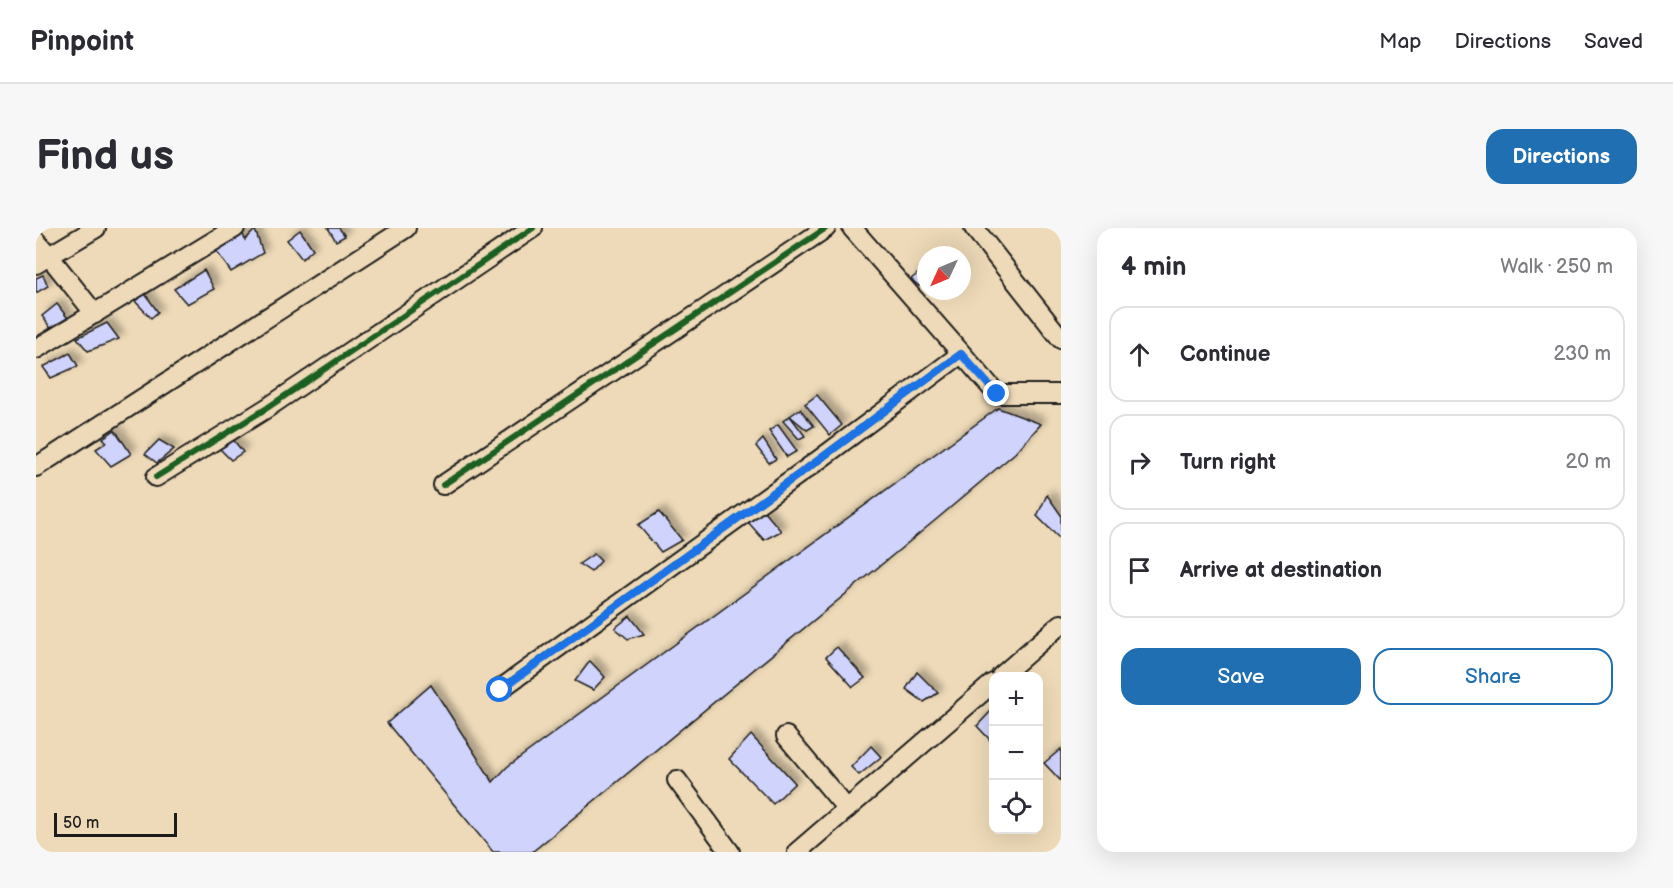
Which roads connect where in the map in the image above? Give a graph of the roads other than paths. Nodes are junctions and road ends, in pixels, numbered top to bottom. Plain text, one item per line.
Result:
1 (96, 228) edge
2 (235, 228) edge
3 (406, 228) edge
4 (533, 228) edge
5 (826, 228) edge
6 (852, 228) edge
7 (974, 228) edge
8 (36, 241) edge
9 (43, 260) edge
10 (95, 314) junction
11 (1061, 339) edge
12 (36, 349) edge
13 (961, 354) junction
14 (1061, 394) edge
15 (36, 467) edge
16 (156, 477) dead end
17 (443, 485) dead end
18 (1061, 624) edge
19 (1006, 672) edge
20 (989, 686) edge
21 (500, 690) dead end
22 (786, 736) dead end
23 (677, 780) dead end
24 (847, 809) junction
25 (802, 850) edge
26 (730, 852) edge

1 - 9 street
2 - 10 street
3 - 15 street
4 - 16 street
5 - 17 street
6 - 13 street
7 - 11 street
8 - 9 street
9 - 10 street
10 - 12 street
13 - 14 street
13 - 21 street
18 - 19 street
20 - 24 street
22 - 24 street
23 - 26 street
24 - 25 street

